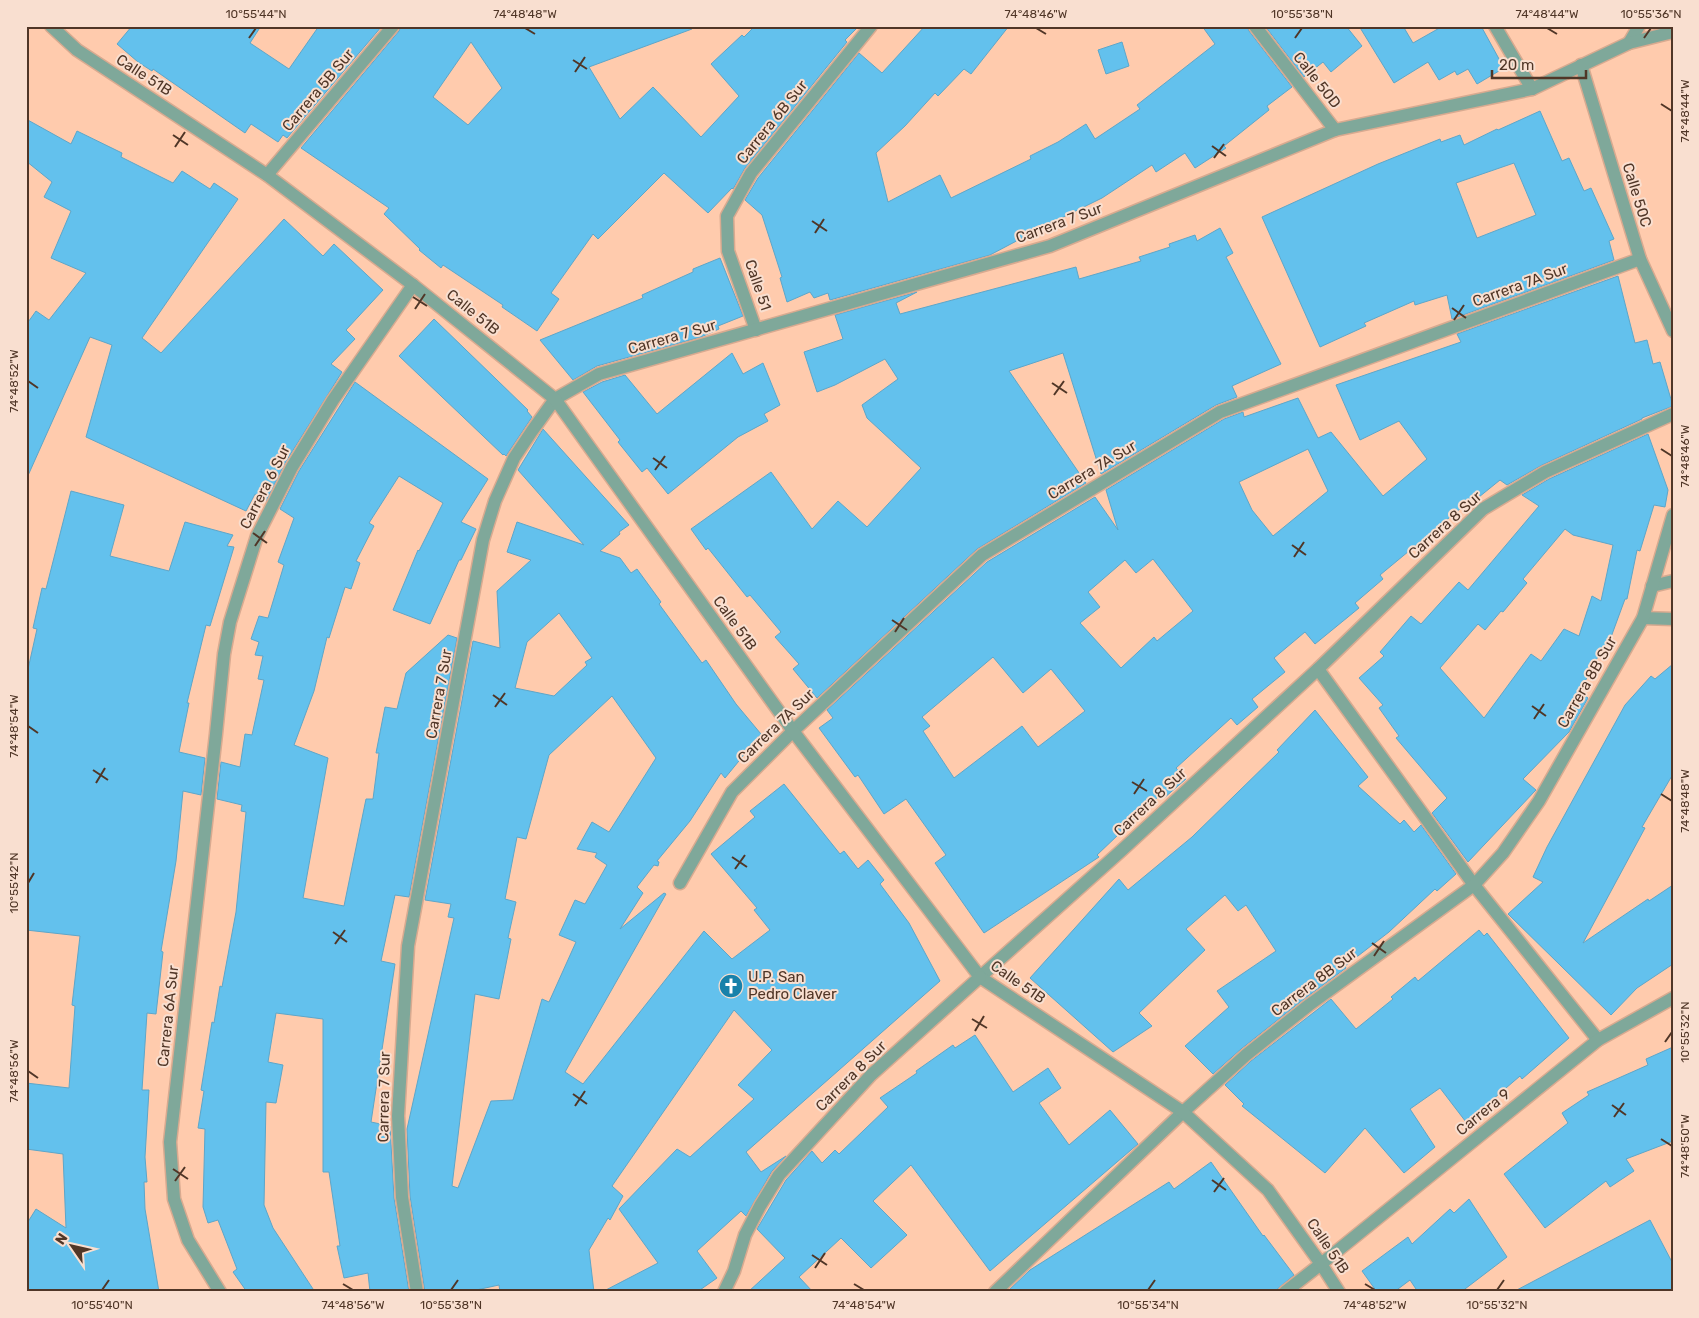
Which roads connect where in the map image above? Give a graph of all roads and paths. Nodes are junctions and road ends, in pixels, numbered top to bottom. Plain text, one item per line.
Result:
1 (51, 26) edge
2 (393, 26) edge
3 (871, 26) edge
4 (1255, 26) edge
5 (1495, 26) edge
6 (1639, 26) edge
7 (1673, 32) edge
8 (1629, 43) junction
9 (1581, 65) junction
10 (1532, 89) junction
11 (1335, 130) junction
12 (267, 176) junction
13 (728, 251) joint
14 (1640, 259) junction
15 (413, 285) junction
16 (756, 330) junction
17 (1673, 332) edge
18 (555, 399) junction
19 (1673, 414) edge
20 (1673, 515) edge
21 (1673, 581) edge
22 (1652, 586) junction
23 (1643, 618) junction
24 (1673, 619) edge
25 (1318, 669) junction
26 (793, 731) junction
27 (216, 734) joint
28 (680, 883) dead end
29 (1474, 885) junction
30 (980, 977) junction
31 (1673, 998) edge
32 (1598, 1040) junction
33 (1183, 1112) junction
34 (1321, 1264) junction
35 (220, 1292) edge
36 (417, 1292) edge
37 (724, 1292) edge
38 (995, 1292) edge
39 (1285, 1292) edge
40 (1339, 1292) edge

1 - 12 street, Calle 51B
2 - 12 street, Carrera 5B Sur
3 - 13 street, Carrera 6B Sur
4 - 11 street, Calle 50D
5 - 10 street
6 - 8 street
7 - 8 street, Carrera 7 Sur
8 - 9 street, Carrera 7 Sur
9 - 10 street, Carrera 7 Sur
9 - 14 street, Calle 50C
10 - 11 street, Carrera 7 Sur
11 - 16 street, Carrera 7 Sur
12 - 15 street, Calle 51B
13 - 16 street, Calle 51
14 - 17 street, Calle 50C
14 - 26 street, Carrera 7A Sur
15 - 18 street, Calle 51B
15 - 27 street, Carrera 6 Sur
16 - 18 street, Carrera 7 Sur
18 - 26 street, Calle 51B
18 - 36 street, Carrera 7 Sur
19 - 25 street, Carrera 8 Sur
20 - 22 street, Carrera 8B Sur
21 - 22 street
22 - 23 street, Carrera 8B Sur
23 - 24 street
23 - 29 street, Carrera 8B Sur
25 - 29 street
25 - 30 street, Carrera 8 Sur
26 - 28 street, Carrera 7A Sur
26 - 30 street, Calle 51B
27 - 35 street, Carrera 6A Sur
29 - 32 street
29 - 33 street, Carrera 8B Sur
30 - 33 street, Calle 51B
30 - 37 street, Carrera 8 Sur
31 - 32 street, Carrera 9
32 - 34 street, Carrera 9
33 - 34 street, Calle 51B
33 - 38 street, Carrera 8B Sur
34 - 39 street, Carrera 9
34 - 40 street, Calle 51B

